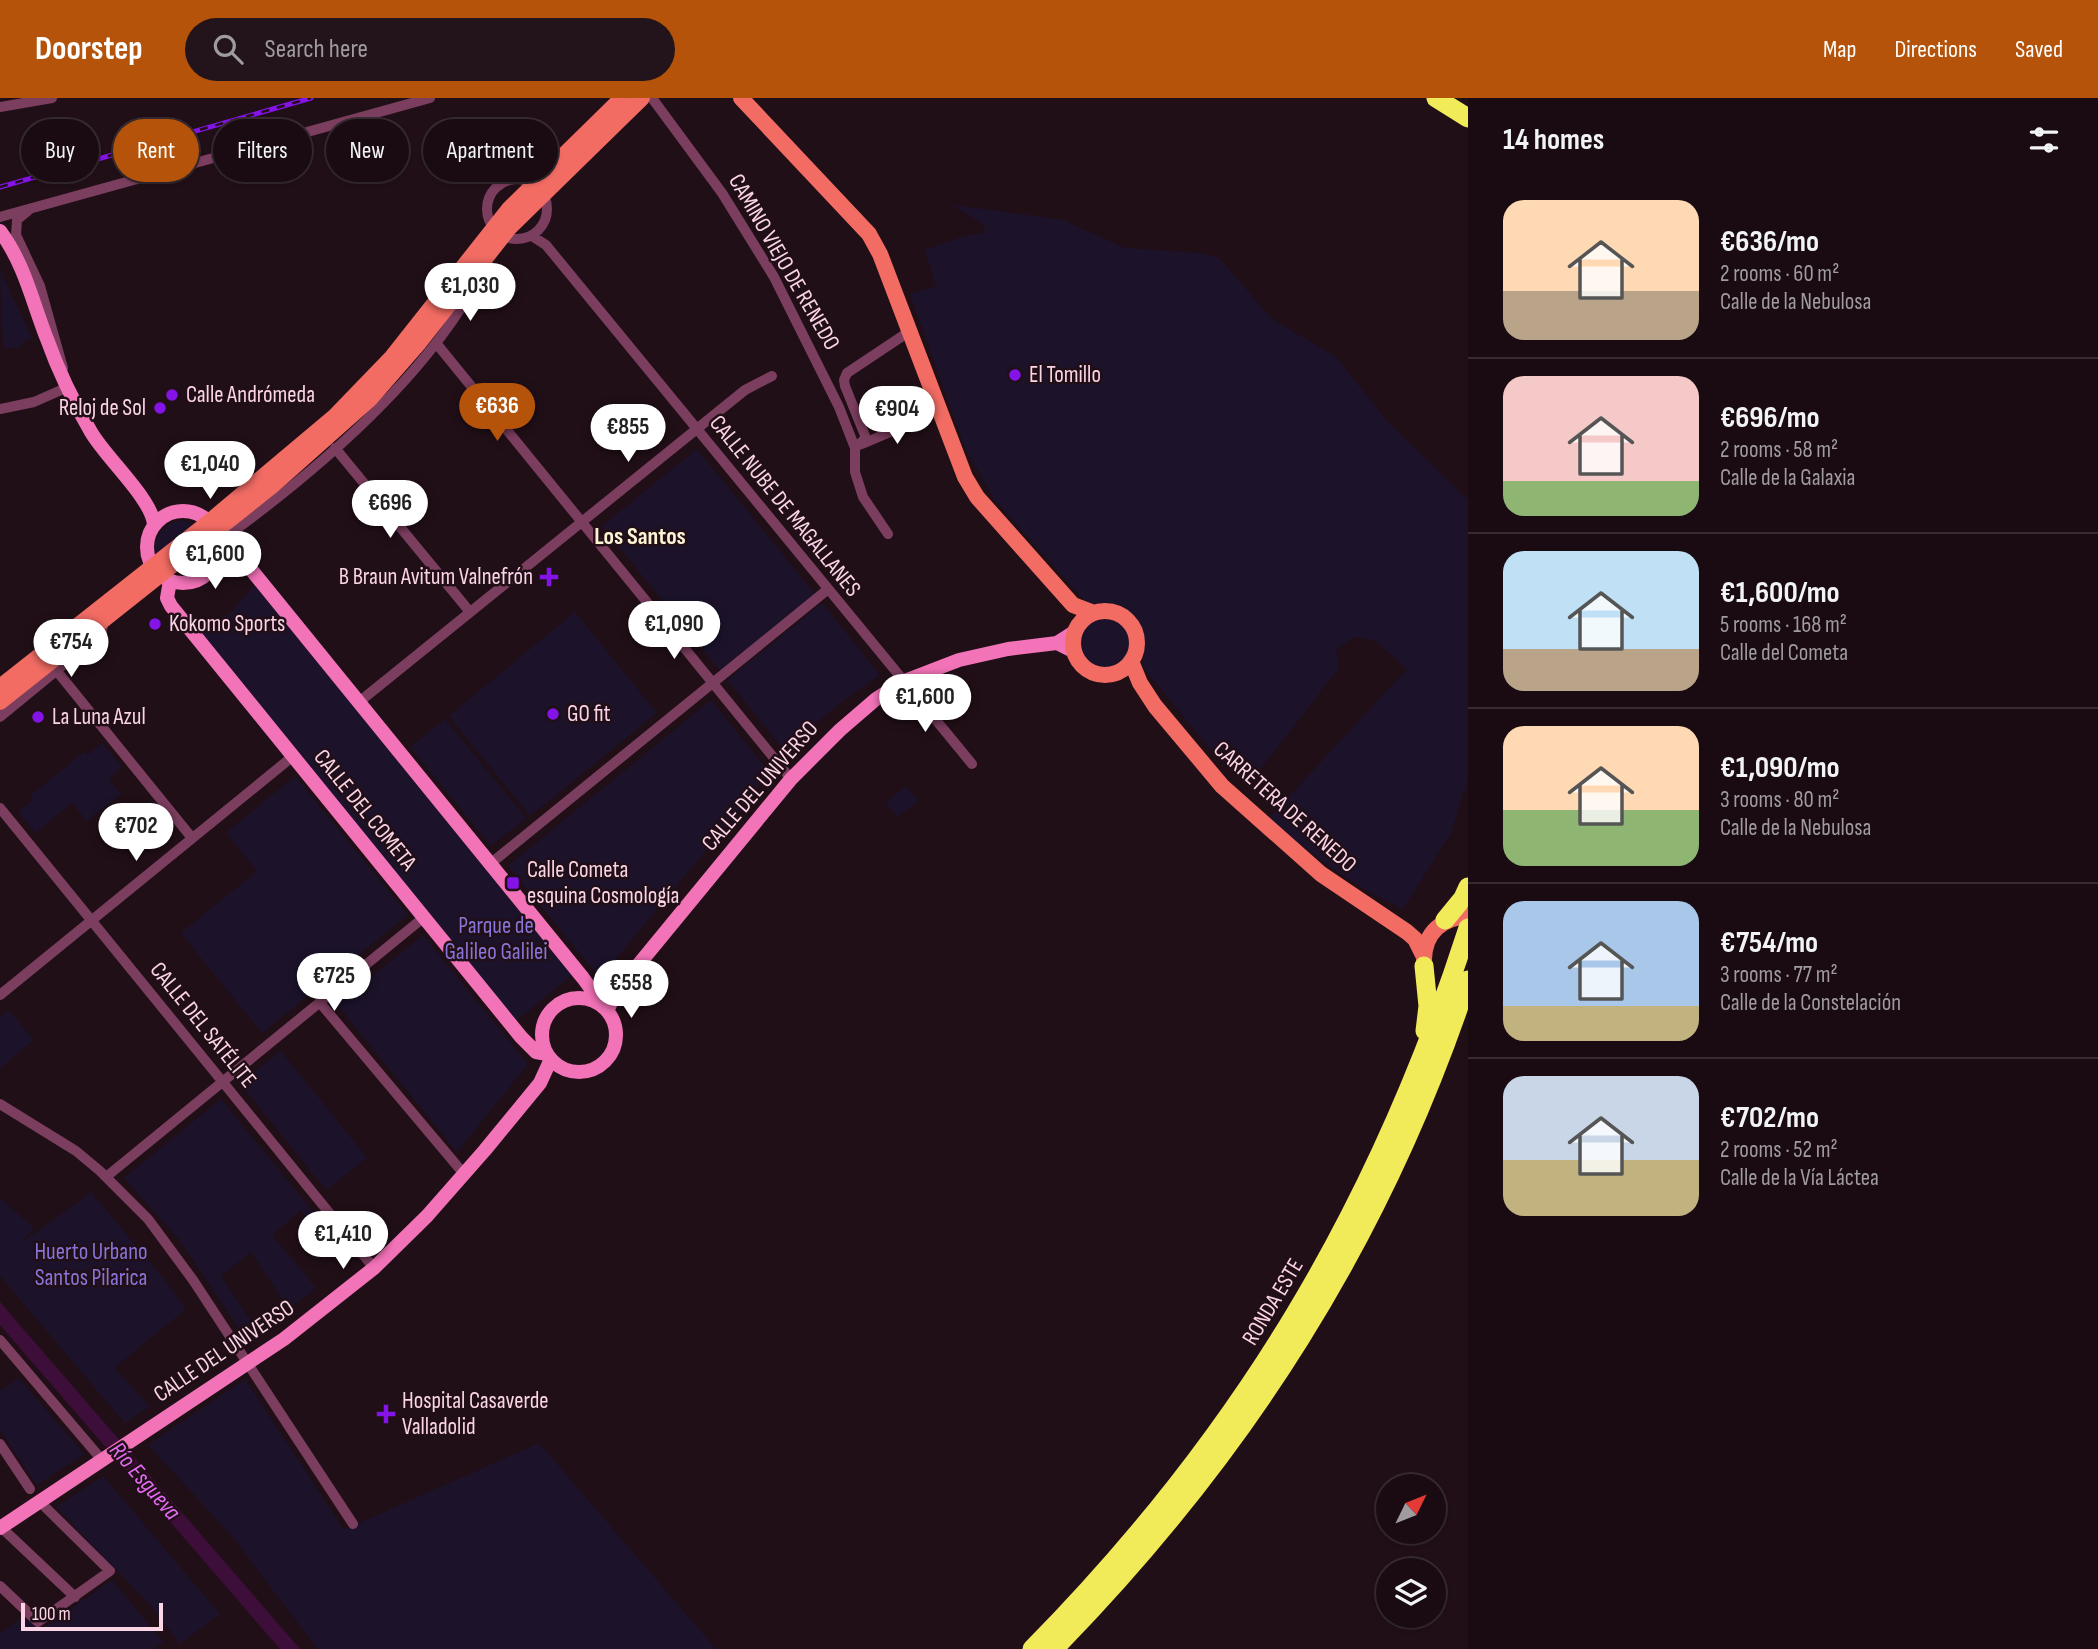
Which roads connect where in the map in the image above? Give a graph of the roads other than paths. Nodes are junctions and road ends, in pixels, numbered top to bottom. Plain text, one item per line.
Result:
1 (52, 98) edge
2 (430, 98) edge
3 (622, 98) edge
4 (642, 98) edge
5 (652, 98) edge
6 (741, 98) edge
7 (1436, 98) edge
8 (0, 107) edge
9 (1468, 118) edge
10 (539, 189) junction
11 (32, 209) junction
12 (0, 217) edge
13 (0, 231) edge
14 (498, 232) junction
15 (537, 238) junction
16 (458, 292) junction
17 (910, 331) junction
18 (436, 343) junction
19 (772, 376) dead end
20 (67, 384) junction
21 (0, 409) edge
22 (921, 419) dead end
23 (695, 429) junction
24 (858, 446) junction
25 (335, 448) junction
26 (149, 508) junction
27 (166, 514) junction
28 (581, 523) junction
29 (154, 524) junction
30 (888, 534) dead end
31 (216, 535) junction
32 (160, 574) junction
33 (827, 590) junction
34 (1073, 605) junction
35 (470, 612) junction
36 (1094, 613) junction
37 (104, 618) junction
38 (1077, 628) junction
39 (1057, 643) junction
40 (1075, 652) junction
41 (1126, 666) junction
42 (56, 670) junction
43 (902, 682) junction
44 (713, 683) junction
45 (0, 687) edge
46 (0, 702) edge
47 (359, 702) junction
48 (0, 717) edge
49 (292, 757) junction
50 (972, 764) dead end
51 (791, 779) junction
52 (0, 808) edge
53 (192, 838) junction
54 (491, 864) junction
55 (1468, 887) edge
56 (1468, 916) edge
57 (1387, 917) junction
58 (423, 918) junction
59 (90, 921) junction
60 (1441, 923) junction
61 (1468, 928) edge
62 (1424, 961) junction
63 (1468, 980) edge
64 (0, 995) edge
65 (1458, 1000) edge
66 (321, 1004) junction
67 (599, 1005) junction
68 (1468, 1025) edge
69 (1443, 1053) junction
70 (549, 1057) junction
71 (1420, 1065) junction
72 (564, 1070) junction
73 (222, 1082) junction
74 (540, 1083) junction
75 (0, 1104) edge
76 (464, 1174) junction
77 (106, 1177) junction
78 (374, 1268) junction
79 (0, 1340) edge
80 (248, 1364) junction
81 (0, 1444) edge
82 (104, 1459) junction
83 (34, 1495) junction
84 (353, 1524) dead end
85 (1, 1528) edge
86 (0, 1586) edge
87 (75, 1597) junction
88 (1032, 1649) edge
89 (1054, 1649) edge

1 - 8 street
2 - 11 street
3 - 10 main road
4 - 10 main road
5 - 24 street, CAMINO VIEJO DE RENEDO
6 - 17 main road
7 - 9 highway
10 - 14 main road
10 - 14 street
10 - 15 street
11 - 12 street
11 - 20 street
13 - 20 street
14 - 15 street
14 - 16 main road
14 - 31 main road
15 - 23 street, CALLE NUBE DE MAGALLANES
16 - 18 street
16 - 31 main road
17 - 24 street
17 - 34 main road
18 - 25 street
18 - 28 street
19 - 23 street
20 - 21 street
20 - 26 street
22 - 24 street
23 - 28 street
23 - 33 street, CALLE NUBE DE MAGALLANES
24 - 30 street, CAMINO VIEJO DE RENEDO
25 - 31 street
25 - 35 street
26 - 27 street
26 - 29 street
27 - 29 street
27 - 31 street
28 - 35 street
28 - 44 street
29 - 32 street, CALLE DEL COMETA
31 - 32 main road
31 - 32 street
31 - 47 street
32 - 37 main road
32 - 45 main road
32 - 49 street, CALLE DEL COMETA
33 - 43 street, CALLE NUBE DE MAGALLANES
33 - 44 street
34 - 36 main road
34 - 38 main road
35 - 47 street
36 - 38 main road
36 - 41 main road
37 - 42 street
37 - 46 main road
38 - 39 street, CALLE DEL UNIVERSO
38 - 40 main road
39 - 40 street
39 - 43 street, CALLE DEL UNIVERSO
40 - 41 main road
41 - 57 main road, CARRETERA DE RENEDO
42 - 48 street
42 - 53 street
43 - 50 street, CALLE NUBE DE MAGALLANES
43 - 51 street, CALLE DEL UNIVERSO
44 - 51 street
44 - 54 street
47 - 54 street
49 - 53 street
49 - 58 street, CALLE DEL COMETA
51 - 67 street, CALLE DEL UNIVERSO
52 - 59 street, CALLE DEL SATÉLITE
53 - 59 street
54 - 67 street
55 - 60 highway
56 - 60 main road, CARRETERA DE RENEDO
57 - 60 main road, CARRETERA DE RENEDO
57 - 62 main road, CARRETERA DE RENEDO
58 - 66 street
58 - 70 street, CALLE DEL COMETA
59 - 64 street
59 - 73 street, CALLE DEL SATÉLITE
60 - 62 main road
61 - 65 highway, RONDA ESTE
62 - 65 main road, CARRETERA DE RENEDO
62 - 71 highway
63 - 65 highway, RONDA ESTE
65 - 69 highway, RONDA ESTE
65 - 71 highway, RONDA ESTE
66 - 73 street
66 - 76 street
67 - 70 street
67 - 72 street
68 - 69 highway
69 - 89 highway, RONDA ESTE
70 - 72 street
70 - 74 street, CALLE DEL UNIVERSO
71 - 88 highway, RONDA ESTE
72 - 74 street, CALLE DEL UNIVERSO
73 - 77 street
73 - 78 street, CALLE DEL SATÉLITE
74 - 76 street, CALLE DEL UNIVERSO
75 - 77 street
76 - 78 street, CALLE DEL UNIVERSO
77 - 80 street
78 - 80 street, CALLE DEL UNIVERSO
79 - 82 street
80 - 82 street, CALLE DEL UNIVERSO
80 - 84 street
81 - 83 street
82 - 83 street, CALLE DEL UNIVERSO
83 - 85 street, CALLE DEL UNIVERSO
83 - 87 street
85 - 87 street
86 - 87 street

